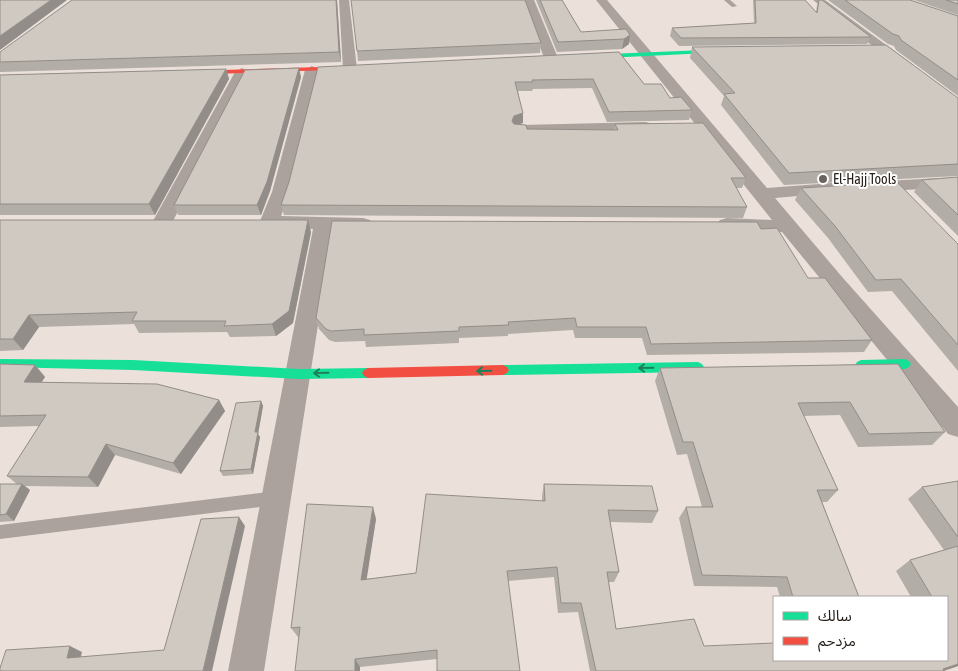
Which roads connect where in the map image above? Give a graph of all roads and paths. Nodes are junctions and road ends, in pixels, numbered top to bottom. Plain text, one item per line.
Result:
1 (344, 0) edge
2 (528, 0) edge
3 (601, 0) edge
4 (727, 0) edge
5 (818, 0) edge
6 (734, 6) dead end
7 (864, 50) edge
8 (887, 50) junction
9 (737, 51) edge
10 (645, 54) junction
11 (556, 58) joint
12 (369, 68) edge
13 (350, 69) junction
14 (312, 70) junction
15 (242, 72) junction
16 (915, 72) edge
17 (175, 74) edge
18 (689, 126) edge
19 (706, 126) junction
20 (663, 127) edge
21 (521, 130) edge
22 (958, 182) edge
23 (895, 185) junction
24 (764, 194) junction
25 (914, 205) edge
26 (182, 221) edge
27 (251, 221) edge
28 (270, 221) junction
29 (324, 224) junction
30 (383, 224) edge
31 (708, 224) edge
32 (788, 226) junction
33 (0, 363) edge
34 (905, 364) junction
35 (845, 365) edge
36 (706, 367) edge
37 (299, 374) junction
38 (958, 426) edge
39 (277, 498) junction
40 (0, 532) edge
41 (246, 671) edge

1 - 13 street
2 - 11 street
3 - 10 street
4 - 6 lane
5 - 8 street
7 - 8 street
8 - 16 street
9 - 10 street
10 - 11 street
10 - 19 street
12 - 13 street
13 - 14 street
14 - 15 street
14 - 28 street
15 - 17 street
15 - 26 street
18 - 19 street
19 - 24 street
20 - 21 street
22 - 23 street
23 - 24 street
23 - 25 street
24 - 32 street
27 - 28 street
28 - 29 street
29 - 30 street
29 - 37 street
31 - 32 street
32 - 34 street
33 - 37 street
34 - 35 street
34 - 38 street
36 -> 37 street
37 - 39 street
39 - 40 lane
39 - 41 street

